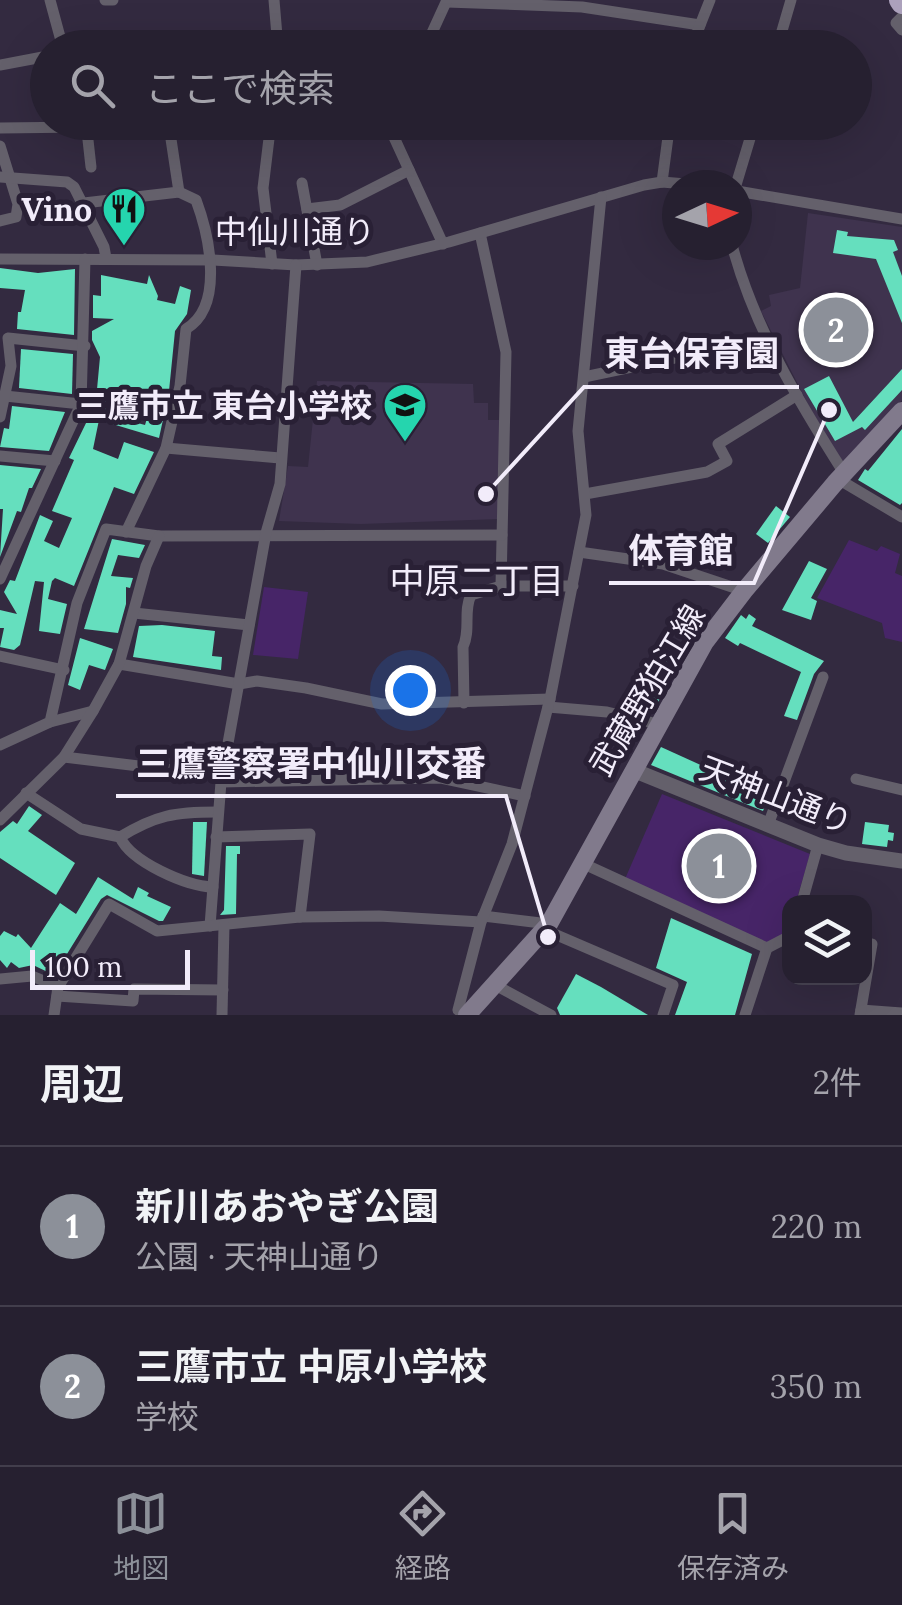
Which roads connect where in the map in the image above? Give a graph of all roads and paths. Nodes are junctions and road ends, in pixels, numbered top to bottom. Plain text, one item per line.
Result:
1 (50, 0) edge
2 (274, 0) edge
3 (710, 0) edge
4 (791, 0) edge
5 (447, 1) edge
6 (902, 16) edge
7 (700, 25) junction
8 (58, 30) edge
9 (276, 30) edge
10 (434, 30) edge
11 (698, 30) edge
12 (782, 30) edge
13 (902, 30) edge
14 (30, 59) edge
15 (0, 65) edge
16 (30, 127) edge
17 (0, 128) edge
18 (88, 140) edge
19 (171, 140) edge
20 (269, 140) edge
21 (396, 140) edge
22 (668, 140) edge
23 (749, 140) edge
24 (0, 146) edge
25 (91, 167) dead end
26 (409, 170) junction
27 (664, 170) edge
28 (741, 170) edge
29 (6, 177) edge
30 (662, 182) edge
31 (302, 183) dead end
32 (752, 191) edge
33 (179, 192) junction
34 (601, 197) junction
35 (84, 202) junction
36 (307, 209) junction
37 (902, 219) edge
38 (0, 221) edge
39 (480, 233) junction
40 (443, 244) junction
41 (106, 258) junction
42 (0, 259) edge
43 (85, 259) junction
44 (213, 260) junction
45 (737, 260) edge
46 (272, 264) junction
47 (296, 265) junction
48 (317, 265) junction
49 (766, 339) junction
50 (85, 346) junction
51 (584, 376) junction
52 (797, 394) junction
53 (6, 396) junction
54 (81, 404) junction
55 (902, 411) edge
56 (0, 418) edge
57 (166, 448) junction
58 (0, 456) edge
59 (280, 458) junction
60 (55, 461) junction
61 (841, 476) junction
62 (585, 494) junction
63 (902, 516) edge
64 (126, 532) junction
65 (266, 533) junction
66 (502, 535) junction
67 (159, 536) junction
68 (579, 552) junction
69 (0, 580) edge
70 (501, 586) junction
71 (572, 586) junction
72 (744, 591) junction
73 (134, 612) junction
74 (249, 625) junction
75 (0, 656) edge
76 (119, 664) junction
77 (64, 670) junction
78 (823, 677) dead end
79 (239, 684) junction
80 (464, 703) junction
81 (549, 703) junction
82 (93, 711) junction
83 (50, 722) junction
84 (658, 724) junction
85 (0, 745) edge
86 (64, 758) junction
87 (633, 770) junction
88 (221, 779) junction
89 (856, 779) dead end
90 (902, 790) edge
91 (26, 793) junction
92 (525, 796) junction
93 (217, 812) junction
94 (0, 820) edge
95 (768, 825) junction
96 (120, 837) junction
97 (216, 837) junction
98 (818, 845) junction
99 (902, 861) edge
100 (584, 864) junction
101 (213, 887) junction
102 (804, 895) edge
103 (300, 917) junction
104 (482, 919) junction
105 (217, 926) junction
106 (547, 927) junction
107 (782, 940) edge
108 (767, 948) junction
109 (0, 979) edge
110 (865, 985) edge
111 (495, 986) junction
112 (223, 990) junction
113 (58, 992) junction
114 (860, 1012) edge
115 (902, 1013) edge
116 (54, 1015) edge
117 (222, 1015) edge
118 (466, 1015) edge
119 (550, 1015) edge
120 (663, 1015) edge
121 (746, 1015) edge

1 - 8 street
2 - 9 street
3 - 7 street
4 - 12 street
5 - 7 street
5 - 10 street
6 - 13 street
7 - 11 street
14 - 15 street
16 - 17 street
18 - 25 street
19 - 33 street
20 - 46 street
21 - 26 street
22 - 27 street
23 - 28 street
24 - 29 street
26 - 36 street
26 - 40 street
29 - 35 street
29 - 38 street
30 - 34 street, 中仙川通り
31 - 36 street
32 - 37 street
33 - 35 street
33 - 44 street
34 - 39 street, 中仙川通り
34 - 51 street
35 - 41 street
36 - 48 street
39 - 40 street, 中仙川通り
39 - 66 street
40 - 48 street, 中仙川通り
41 - 43 street, 中仙川通り
41 - 44 street, 中仙川通り
42 - 43 street, 中仙川通り
43 - 50 street
44 - 46 street, 中仙川通り
44 - 57 street
45 - 49 street
46 - 47 street, 中仙川通り
47 - 48 street, 中仙川通り
47 - 59 street
49 - 51 street
49 - 52 street
50 - 53 street
50 - 54 street
51 - 62 street
52 - 61 street
52 - 62 street
53 - 54 street
53 - 56 street
54 - 60 street
55 - 61 main road, 武蔵野狛江線
57 - 59 street
57 - 64 street
58 - 60 street
59 - 65 street
60 - 69 street
61 - 63 street
61 - 72 main road, 武蔵野狛江線
62 - 68 street
64 - 67 street
64 - 77 street
65 - 66 street
65 - 67 street
65 - 74 street
66 - 70 street
67 - 73 street
68 - 71 street
68 - 72 street
70 - 71 street
70 - 80 street
71 - 81 street
72 - 84 main road, 武蔵野狛江線
73 - 74 street
73 - 76 street
74 - 79 street
75 - 77 street
76 - 79 street
76 - 82 street
77 - 83 street
78 - 95 street
79 - 80 street
79 - 88 street
80 - 81 street
81 - 84 street
81 - 92 street
82 - 83 street
82 - 86 street
83 - 85 street
84 - 87 main road, 武蔵野狛江線
86 - 88 street
86 - 91 street
87 - 95 street, 天神山通り
87 - 100 main road, 武蔵野狛江線
88 - 92 street
88 - 93 street
89 - 90 street
91 - 94 street
91 - 96 street
92 - 104 street
93 - 96 street
93 - 97 street
95 - 98 street, 天神山通り
96 - 101 street
97 - 101 street
97 - 103 street
98 - 99 street, 天神山通り
98 - 102 street
100 - 106 main road, 武蔵野狛江線
100 - 108 street
101 - 105 street
103 - 104 street
103 - 105 street
104 - 106 street
104 - 118 street
105 - 112 street
105 - 113 street
106 - 111 main road, 武蔵野狛江線
106 - 120 street
107 - 108 street
108 - 121 street
109 - 113 street
110 - 114 street
111 - 118 main road, 武蔵野狛江線
111 - 119 street
112 - 113 street
112 - 117 street
113 - 116 street
114 - 115 street

